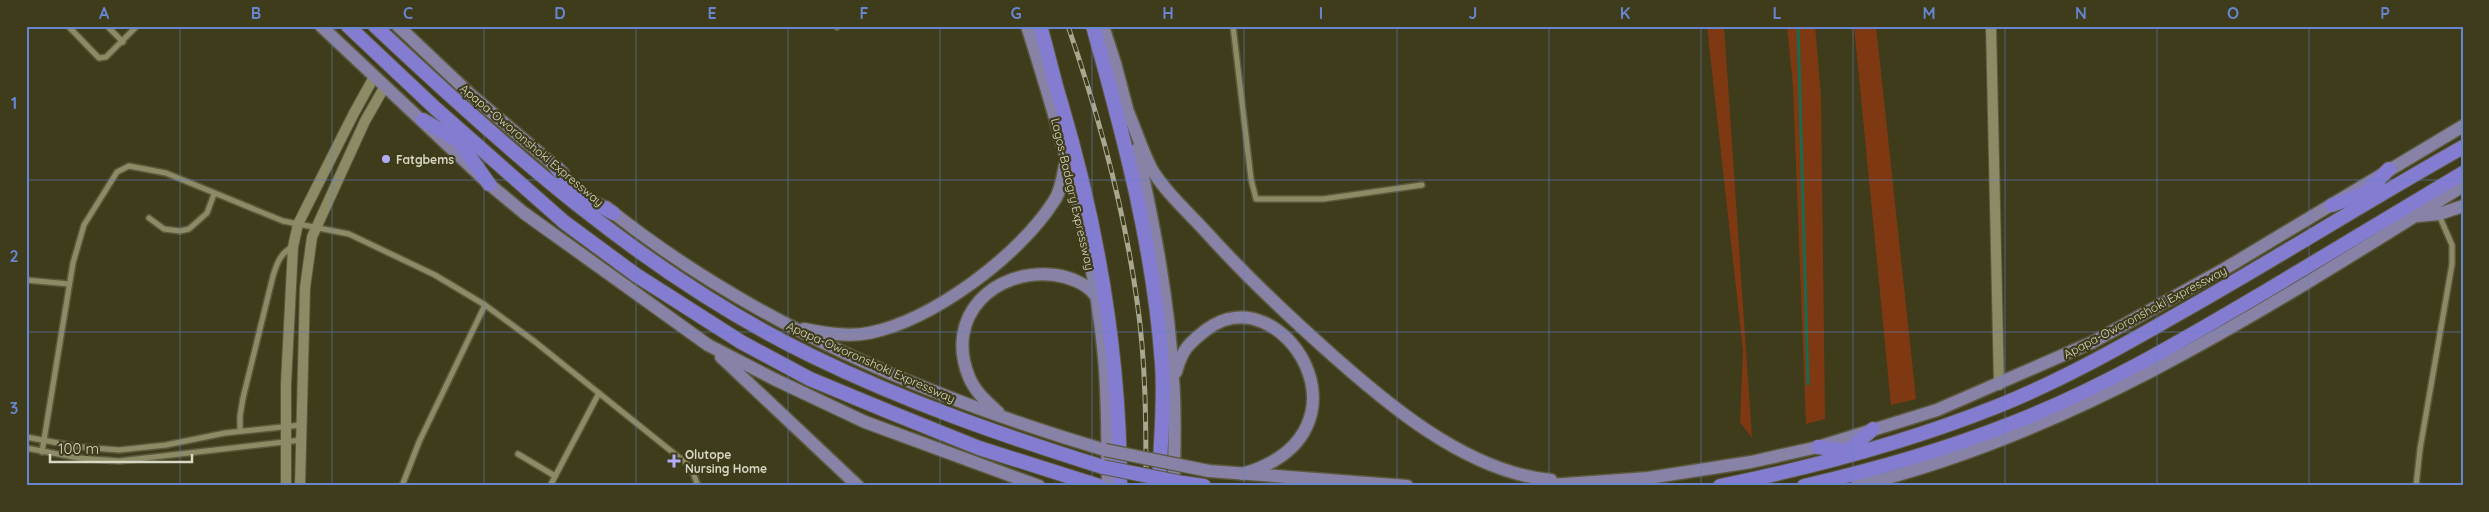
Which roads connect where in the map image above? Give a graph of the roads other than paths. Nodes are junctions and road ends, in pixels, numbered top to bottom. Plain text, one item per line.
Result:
1 (68, 26) edge
2 (107, 26) edge
3 (137, 26) edge
4 (321, 26) edge
5 (348, 26) edge
6 (375, 26) edge
7 (398, 26) edge
8 (1027, 26) edge
9 (1040, 26) edge
10 (1093, 26) edge
11 (1102, 26) edge
12 (1233, 26) edge
13 (1991, 26) edge
14 (122, 42) junction
15 (374, 77) junction
16 (385, 86) junction
17 (436, 108) junction
18 (1128, 112) junction
19 (423, 120) junction
20 (2463, 126) edge
21 (459, 141) junction
22 (2463, 147) edge
23 (1066, 163) junction
24 (503, 167) junction
25 (556, 167) junction
26 (2389, 169) junction
27 (2463, 173) edge
28 (549, 180) junction
29 (2402, 181) junction
30 (489, 184) junction
31 (1422, 185) dead end
32 (2463, 186) edge
33 (2366, 193) junction
34 (214, 194) junction
35 (580, 195) junction
36 (2332, 205) junction
37 (2463, 206) edge
38 (613, 213) junction
39 (2438, 214) junction
40 (2347, 215) junction
41 (2414, 216) junction
42 (149, 218) dead end
43 (298, 224) junction
44 (603, 225) junction
45 (316, 226) junction
46 (293, 247) junction
47 (26, 280) edge
48 (69, 284) junction
49 (1095, 295) junction
50 (485, 305) junction
51 (785, 325) junction
52 (708, 345) junction
53 (1174, 379) junction
54 (1999, 384) junction
55 (599, 393) junction
56 (1001, 416) junction
57 (301, 425) junction
58 (286, 426) junction
59 (1873, 430) junction
60 (240, 431) junction
61 (26, 437) edge
62 (43, 440) junction
63 (301, 440) junction
64 (286, 441) junction
65 (1818, 447) junction
66 (26, 448) edge
67 (42, 452) junction
68 (518, 454) dead end
69 (1836, 458) junction
70 (1242, 474) junction
71 (555, 476) junction
72 (1848, 480) edge
73 (1579, 482) junction
74 (1179, 484) edge
75 (286, 486) edge
76 (300, 486) edge
77 (402, 486) edge
78 (550, 486) edge
79 (698, 486) edge
80 (858, 486) edge
81 (1038, 486) edge
82 (1099, 486) edge
83 (1108, 486) edge
84 (1120, 486) edge
85 (1159, 486) edge
86 (1204, 486) edge
87 (1407, 486) edge
88 (1537, 486) edge
89 (1720, 486) edge
90 (1804, 486) edge
91 (1825, 486) edge
92 (2416, 486) edge

1 - 14 street
2 - 14 street
3 - 14 street
4 - 15 main road
5 - 17 highway
6 - 28 highway, Apapa-Oworonshoki Expressway
7 - 25 main road, Apapa-Oworonshoki Expressway
8 - 23 main road, Lagos-Badagry Expressway
9 - 84 highway, Lagos-Badagry Expressway
10 - 85 highway
11 - 18 main road
12 - 31 street
13 - 54 street
15 - 16 main road
15 - 43 street
16 - 19 main road
16 - 45 street
17 - 21 highway
17 - 24 highway
18 - 53 main road
18 - 73 main road
19 - 21 highway
19 - 30 main road
20 - 26 main road, Apapa-Oworonshoki Expressway
21 - 24 highway
21 - 30 highway
22 - 29 highway, Apapa-Oworonshoki Expressway
23 - 49 main road, Lagos-Badagry Expressway
23 - 51 main road
24 - 82 highway
25 - 35 highway
25 - 38 main road, Apapa-Oworonshoki Expressway
26 - 33 highway
26 - 36 main road, Apapa-Oworonshoki Expressway
27 - 72 highway
28 - 35 highway
28 - 44 highway, Apapa-Oworonshoki Expressway
29 - 33 highway
29 - 40 highway, Apapa-Oworonshoki Expressway
30 - 52 main road
32 - 41 main road
33 - 36 highway
33 - 40 highway
34 - 42 street
34 - 43 street
34 - 48 street
35 - 38 highway
35 - 44 highway
36 - 54 main road, Apapa-Oworonshoki Expressway
37 - 39 main road
38 - 51 main road, Apapa-Oworonshoki Expressway
39 - 41 main road
39 - 92 street
40 - 69 highway, Apapa-Oworonshoki Expressway
41 - 72 main road
43 - 45 street
43 - 46 street
44 - 74 highway, Apapa-Oworonshoki Expressway, bridge
45 - 50 street
45 - 57 street
46 - 58 street
46 - 60 street
47 - 48 street
48 - 62 street
49 - 56 main road
49 - 83 main road, Lagos-Badagry Expressway
50 - 55 street
50 - 77 street
51 - 56 main road, Apapa-Oworonshoki Expressway
52 - 80 main road
52 - 81 main road
53 - 70 main road
53 - 74 main road
54 - 59 main road, Apapa-Oworonshoki Expressway
55 - 71 street
55 - 79 street
56 - 70 main road, Apapa-Oworonshoki Expressway, bridge
57 - 58 street
57 - 63 street
58 - 60 street
58 - 64 street
59 - 65 main road, Apapa-Oworonshoki Expressway
59 - 69 highway
60 - 62 street
61 - 62 street
62 - 67 street
63 - 64 street
63 - 76 street
64 - 67 street
64 - 75 street
65 - 69 highway
65 - 73 main road, Apapa-Oworonshoki Expressway
66 - 67 street
68 - 71 street
69 - 72 highway
69 - 89 highway
70 - 87 main road, Apapa-Oworonshoki Expressway
71 - 78 street
72 - 90 highway
72 - 91 highway
73 - 88 main road, Apapa-Oworonshoki Expressway
74 - 86 highway, Apapa-Oworonshoki Expressway

